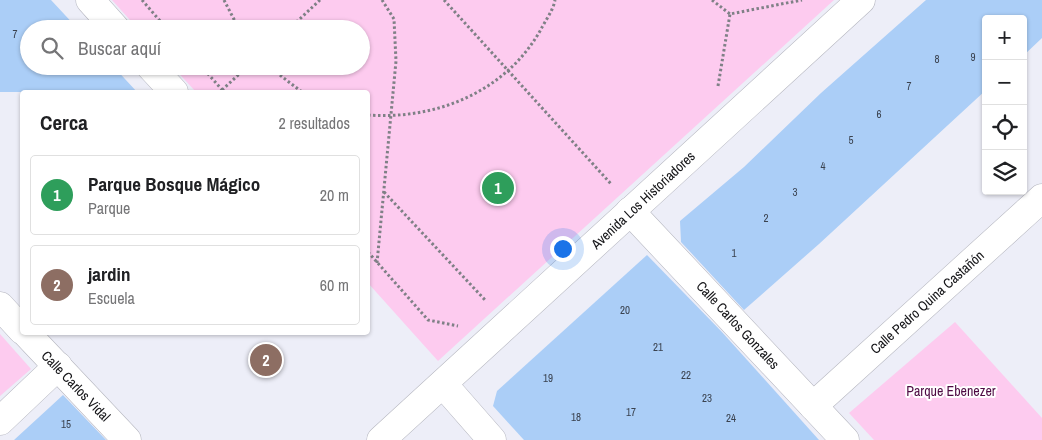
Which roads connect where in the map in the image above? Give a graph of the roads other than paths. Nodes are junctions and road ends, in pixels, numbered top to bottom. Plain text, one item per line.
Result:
1 (90, 0) edge
2 (861, 0) edge
3 (108, 20) edge
4 (158, 75) edge
5 (172, 90) edge
6 (1042, 198) edge
7 (630, 211) junction
8 (0, 306) edge
9 (20, 327) edge
10 (28, 335) edge
11 (58, 366) junction
12 (443, 384) junction
13 (813, 406) junction
14 (0, 421) edge
15 (127, 440) edge
16 (381, 440) edge
17 (492, 440) edge
18 (845, 440) edge

1 - 3 street
2 - 7 street, Avenida Los Historiadores
4 - 5 street
6 - 13 street, Calle Pedro Quina Castañón
7 - 12 street, Avenida Los Historiadores
7 - 13 street, Calle Carlos Gonzales
8 - 9 street, Calle Carlos Vidal
10 - 11 street, Calle Carlos Vidal
11 - 14 street
11 - 15 street, Calle Carlos Vidal
12 - 16 street, Avenida Los Historiadores
12 - 17 street
13 - 18 street, Calle Carlos Gonzales

